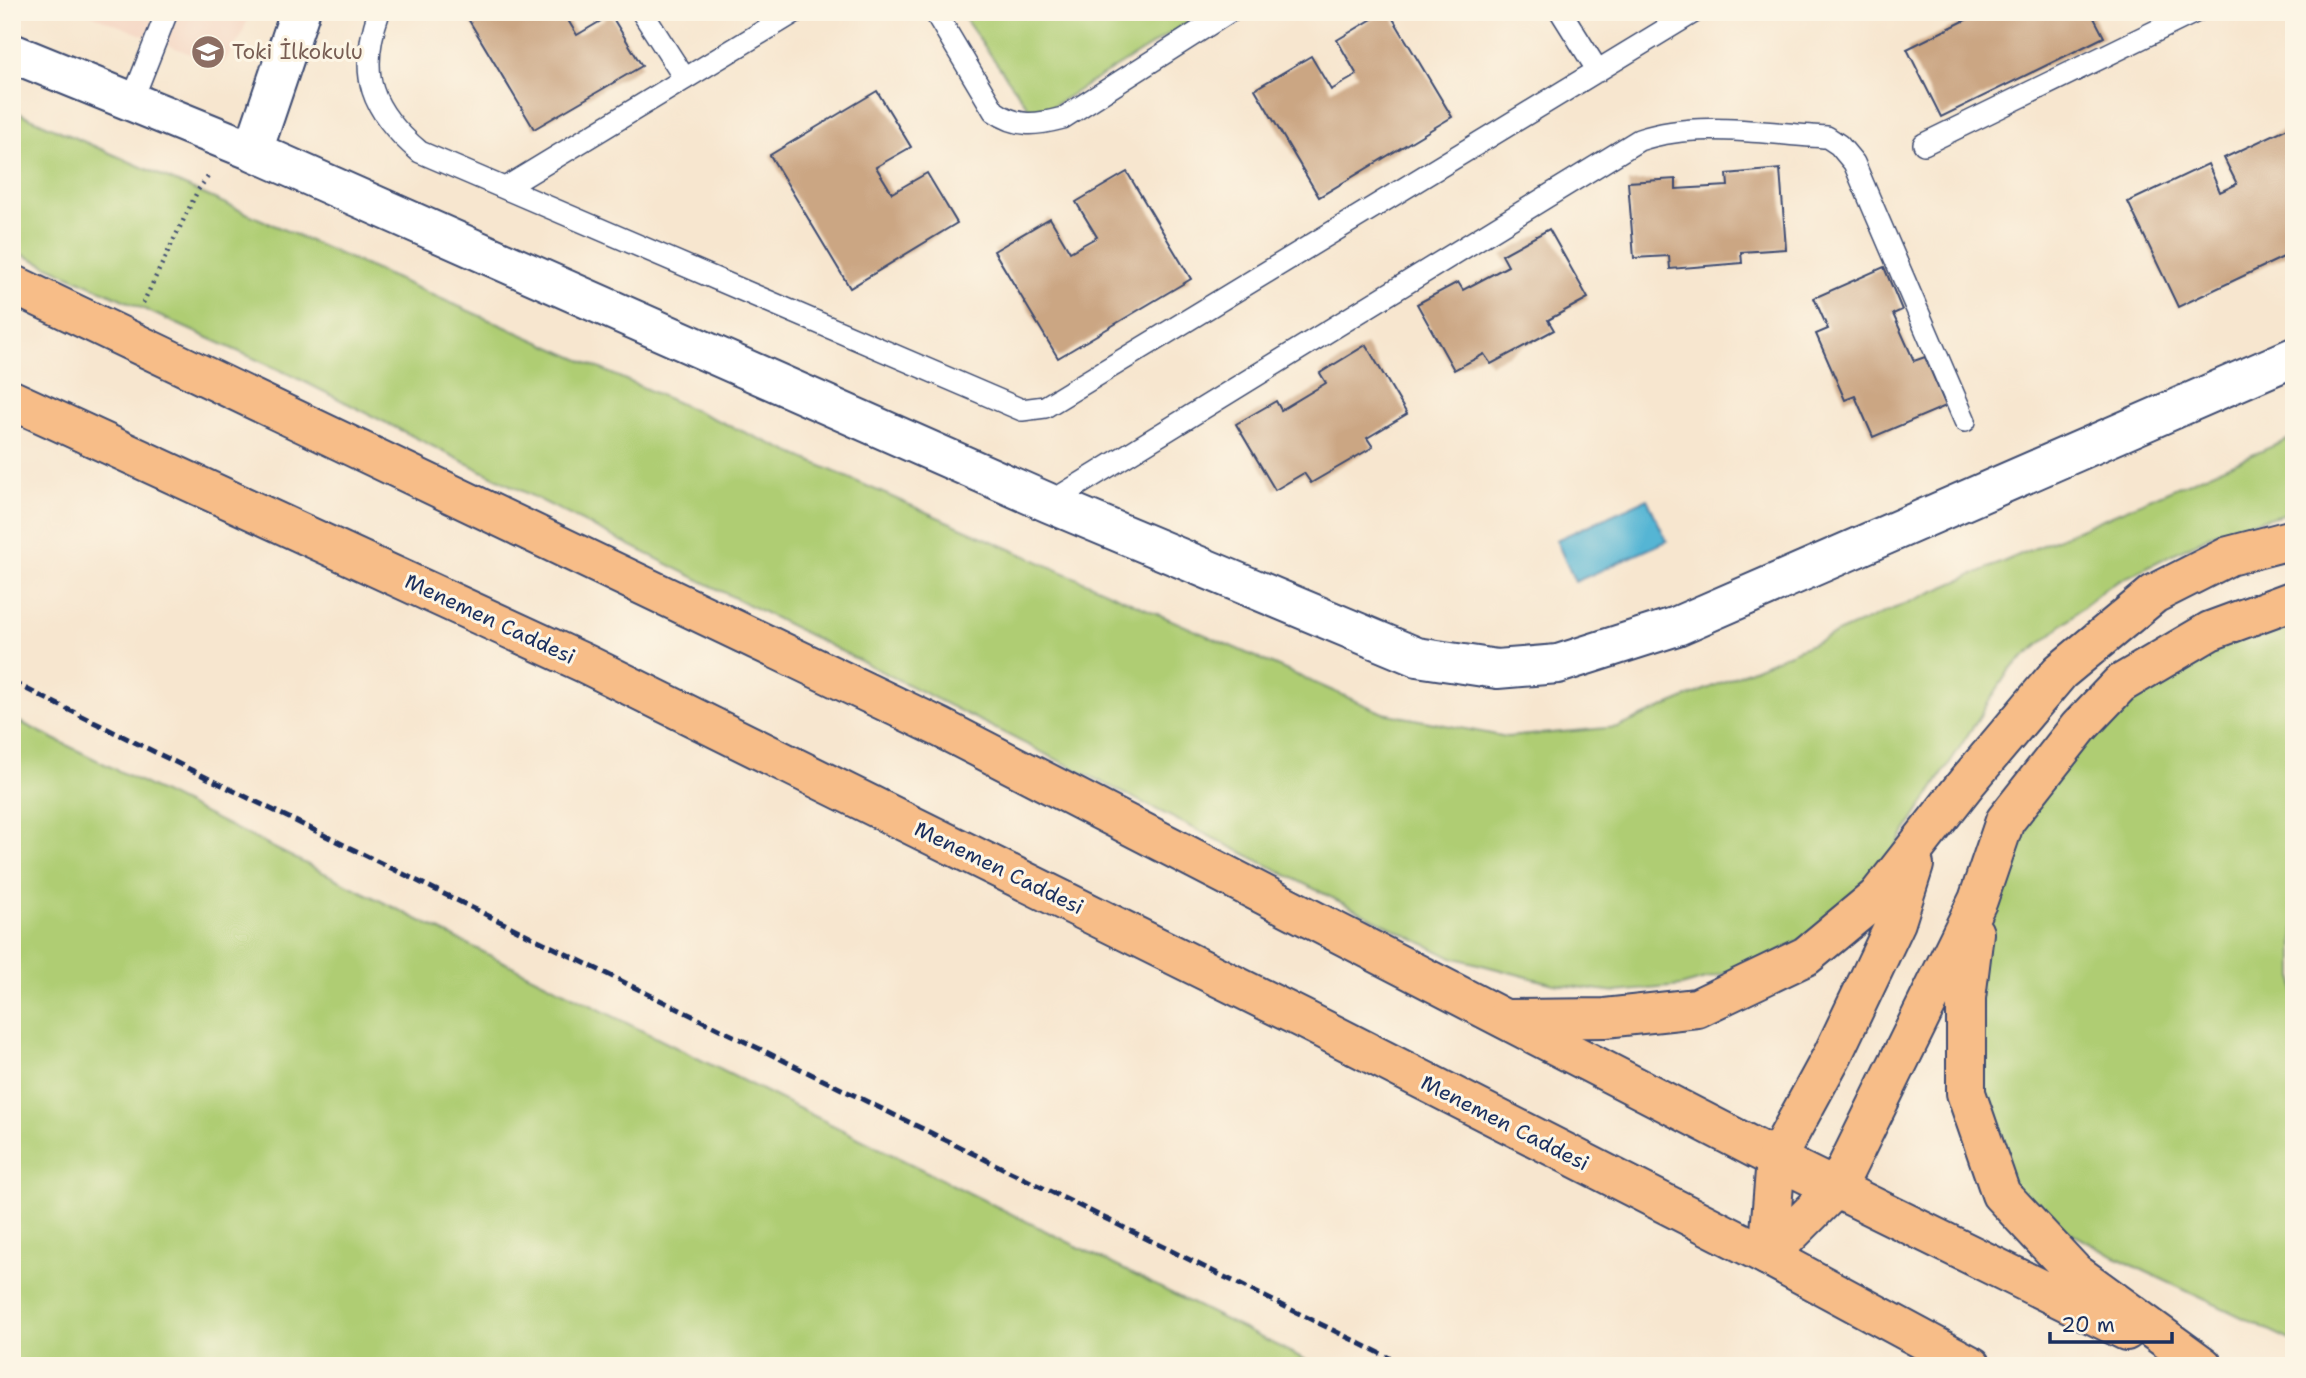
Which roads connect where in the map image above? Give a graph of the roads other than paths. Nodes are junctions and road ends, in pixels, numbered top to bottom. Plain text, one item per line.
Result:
1 (167, 12) edge
2 (300, 12) edge
3 (379, 12) edge
4 (642, 12) edge
5 (795, 12) edge
6 (934, 12) edge
7 (1229, 12) edge
8 (1561, 12) edge
9 (1694, 12) edge
10 (2195, 12) edge
11 (12, 53) edge
12 (1598, 71) junction
13 (685, 79) junction
14 (131, 103) junction
15 (1924, 144) dead end
16 (253, 151) junction
17 (505, 188) junction
18 (12, 284) edge
19 (2294, 357) edge
20 (12, 400) edge
21 (1965, 421) dead end
22 (1049, 503) junction
23 (2294, 539) edge
24 (2294, 600) edge
25 (1922, 840) junction
26 (1978, 900) junction
27 (1506, 1019) junction
28 (1776, 1159) junction
29 (1836, 1187) junction
30 (1768, 1256) junction
31 (1972, 1366) edge
32 (2202, 1366) edge

1 - 14 lane
2 - 16 street
3 - 17 lane
4 - 13 lane
5 - 13 lane
6 - 7 lane
8 - 12 lane
9 - 12 lane
10 - 15 lane
11 - 14 street
12 - 17 lane
13 - 17 lane
14 - 16 street
16 - 22 street
18 - 27 main road
19 - 22 street
20 - 30 main road, Menemen Caddesi
21 - 22 lane
23 - 25 main road
24 - 26 main road
25 - 27 main road
25 - 28 main road
26 - 29 main road
26 - 32 main road
27 - 28 main road
28 - 29 main road
28 - 30 main road
29 - 30 main road
29 - 32 main road
30 - 31 main road, Menemen Caddesi

